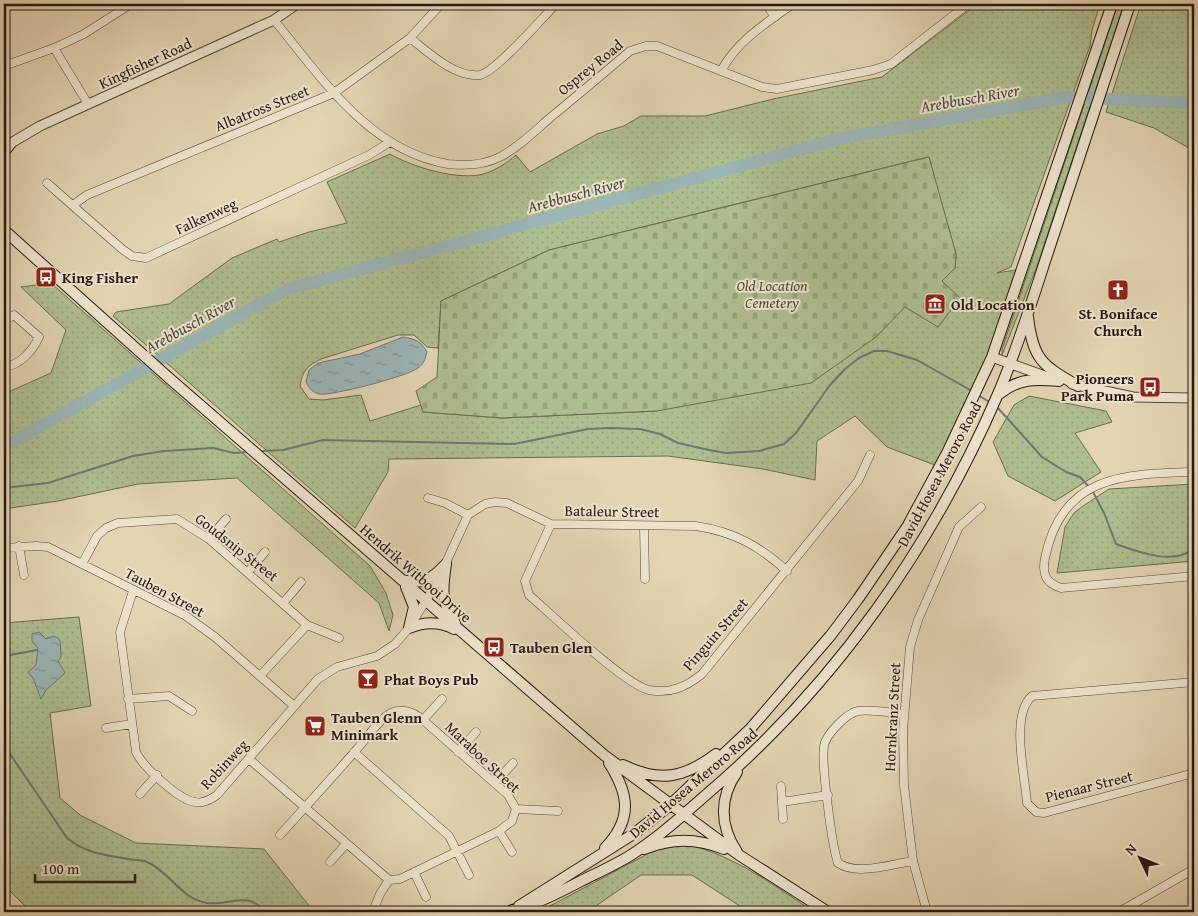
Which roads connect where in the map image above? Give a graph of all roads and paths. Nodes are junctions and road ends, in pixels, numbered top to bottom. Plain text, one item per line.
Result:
1 (131, 4) edge
2 (297, 4) edge
3 (441, 4) edge
4 (556, 4) edge
5 (766, 4) edge
6 (793, 4) edge
7 (968, 4) edge
8 (1112, 4) edge
9 (1130, 4) edge
10 (775, 17) junction
11 (274, 20) junction
12 (410, 38) junction
13 (54, 48) junction
14 (4, 63) edge
15 (721, 71) junction
16 (334, 93) junction
17 (88, 104) junction
18 (390, 142) junction
19 (8, 146) edge
20 (4, 152) edge
21 (47, 183) dead end
22 (72, 206) junction
23 (4, 230) edge
24 (1028, 314) junction
25 (4, 321) edge
26 (992, 358) junction
27 (1010, 364) junction
28 (4, 366) edge
29 (1059, 381) junction
30 (1078, 386) junction
31 (996, 397) junction
32 (1194, 398) edge
33 (870, 455) dead end
34 (1194, 472) edge
35 (428, 498) dead end
36 (981, 507) dead end
37 (468, 515) junction
38 (226, 520) dead end
39 (550, 524) junction
40 (644, 526) junction
41 (209, 539) junction
42 (19, 546) junction
43 (4, 548) edge
44 (265, 552) dead end
45 (82, 564) junction
46 (446, 564) junction
47 (787, 571) junction
48 (248, 572) junction
49 (24, 575) dead end
50 (1194, 576) edge
51 (645, 579) dead end
52 (402, 580) junction
53 (301, 582) dead end
54 (133, 591) junction
55 (425, 601) junction
56 (284, 602) junction
57 (307, 625) junction
58 (410, 628) junction
59 (463, 634) junction
60 (339, 638) dead end
61 (260, 676) junction
62 (1194, 682) edge
63 (442, 698) dead end
64 (128, 699) junction
65 (294, 705) junction
66 (192, 711) dead end
67 (904, 714) junction
68 (423, 720) junction
69 (132, 724) junction
70 (106, 728) dead end
71 (751, 728) junction
72 (476, 732) dead end
73 (354, 752) junction
74 (458, 752) junction
75 (604, 755) junction
76 (249, 759) junction
77 (744, 762) junction
78 (513, 763) dead end
79 (1194, 773) edge
80 (157, 776) junction
81 (495, 783) junction
82 (781, 786) dead end
83 (140, 794) dead end
84 (828, 795) junction
85 (782, 802) junction
86 (670, 805) junction
87 (304, 808) junction
88 (516, 809) junction
89 (558, 812) dead end
90 (682, 815) junction
91 (783, 819) dead end
92 (499, 831) junction
93 (280, 834) dead end
94 (346, 844) junction
95 (458, 850) junction
96 (512, 852) dead end
97 (631, 855) junction
98 (739, 855) junction
99 (913, 861) junction
100 (330, 862) dead end
101 (592, 862) junction
102 (1194, 869) edge
103 (414, 872) junction
104 (469, 875) dead end
105 (389, 880) junction
106 (426, 897) dead end
107 (373, 911) dead end
108 (510, 911) edge
109 (828, 912) edge
110 (927, 912) edge
111 (1119, 912) edge

1 - 13 street
2 - 11 street, Kingfisher Road
3 - 12 street, Albatross Street
4 - 12 street
5 - 10 street
6 - 10 street
7 - 15 street, Osprey Road
8 - 26 main road, David Hosea Meroro Road
9 - 24 main road, David Hosea Meroro Road
10 - 15 street
11 - 16 street, Osprey Road
11 - 17 street, Kingfisher Road
12 - 16 street, Albatross Street
13 - 14 street
13 - 17 street
15 - 18 street, Osprey Road
16 - 18 street, Osprey Road
16 - 22 street, Albatross Street
17 - 19 street, Kingfisher Road
18 - 22 street, Falkenweg
19 - 20 main road
21 - 22 street, Falkenweg
23 - 52 main road, Hendrik Witbooi Drive
24 - 27 main road, David Hosea Meroro Road
24 - 30 main road
25 - 28 street
26 - 27 street
26 - 71 main road, David Hosea Meroro Road
27 - 29 street
27 - 31 main road, David Hosea Meroro Road
29 - 30 street
29 - 31 main road
30 - 32 street
31 - 77 main road, David Hosea Meroro Road
33 - 47 street, Pinguin Street
34 - 50 street
35 - 37 street
36 - 67 street, Hornkranz Street
37 - 39 street, Bataleur Street
37 - 46 street
38 - 41 street
39 - 40 street, Bataleur Street
39 - 47 street, Pinguin Street
40 - 47 street, Bataleur Street
40 - 51 street
41 - 45 street, Goudsnip Street
41 - 48 street, Goudsnip Street
42 - 43 street, Tauben Street
42 - 45 street, Tauben Street
42 - 49 street
44 - 48 street
45 - 54 street, Tauben Street
46 - 52 main road
46 - 55 street
46 - 59 main road
48 - 56 street, Goudsnip Street
52 - 55 main road, Hendrik Witbooi Drive
52 - 58 main road
53 - 56 street
54 - 61 street, Tauben Street
54 - 64 street, Robinweg
55 - 58 street, Robinweg
55 - 59 main road, Hendrik Witbooi Drive
56 - 57 street, Goudsnip Street
57 - 60 street, Goudsnip Street
57 - 61 street
58 - 59 main road
58 - 65 street, Robinweg
59 - 75 main road, Hendrik Witbooi Drive
61 - 65 street, Tauben Street
62 - 79 street, Pienaar Street
63 - 68 street
64 - 66 street
64 - 69 street, Robinweg
65 - 76 street, Robinweg
67 - 84 street
67 - 99 street, Hornkranz Street
68 - 73 street, Maraboe Street
68 - 74 street, Maraboe Street
69 - 70 street
69 - 80 street, Robinweg
71 - 75 main road
71 - 86 main road, David Hosea Meroro Road
72 - 74 street
73 - 87 street, Maraboe Street
73 - 95 street
74 - 81 street, Maraboe Street
75 - 86 main road, Hendrik Witbooi Drive
75 - 101 main road
76 - 80 street, Robinweg
76 - 87 street
77 - 90 main road, David Hosea Meroro Road
77 - 98 main road
78 - 81 street
80 - 83 street
81 - 88 street, Maraboe Street
82 - 85 street
84 - 85 street
84 - 99 street
85 - 91 street
86 - 90 main road, Hendrik Witbooi Drive
86 - 101 main road, David Hosea Meroro Road
87 - 93 street, Maraboe Street
87 - 94 street
88 - 89 street
88 - 92 street, Maraboe Street
90 - 97 main road, David Hosea Meroro Road
90 - 98 main road, Hendrik Witbooi Drive
92 - 95 street, Maraboe Street
92 - 96 street
94 - 100 street
94 - 105 street
95 - 103 street, Maraboe Street
95 - 104 street
97 - 98 main road
97 - 108 main road, David Hosea Meroro Road
98 - 109 main road, Hendrik Witbooi Drive
99 - 110 street, Hornkranz Street
101 - 108 main road, David Hosea Meroro Road
102 - 111 street
103 - 105 street, Maraboe Street
103 - 106 street
105 - 107 street

